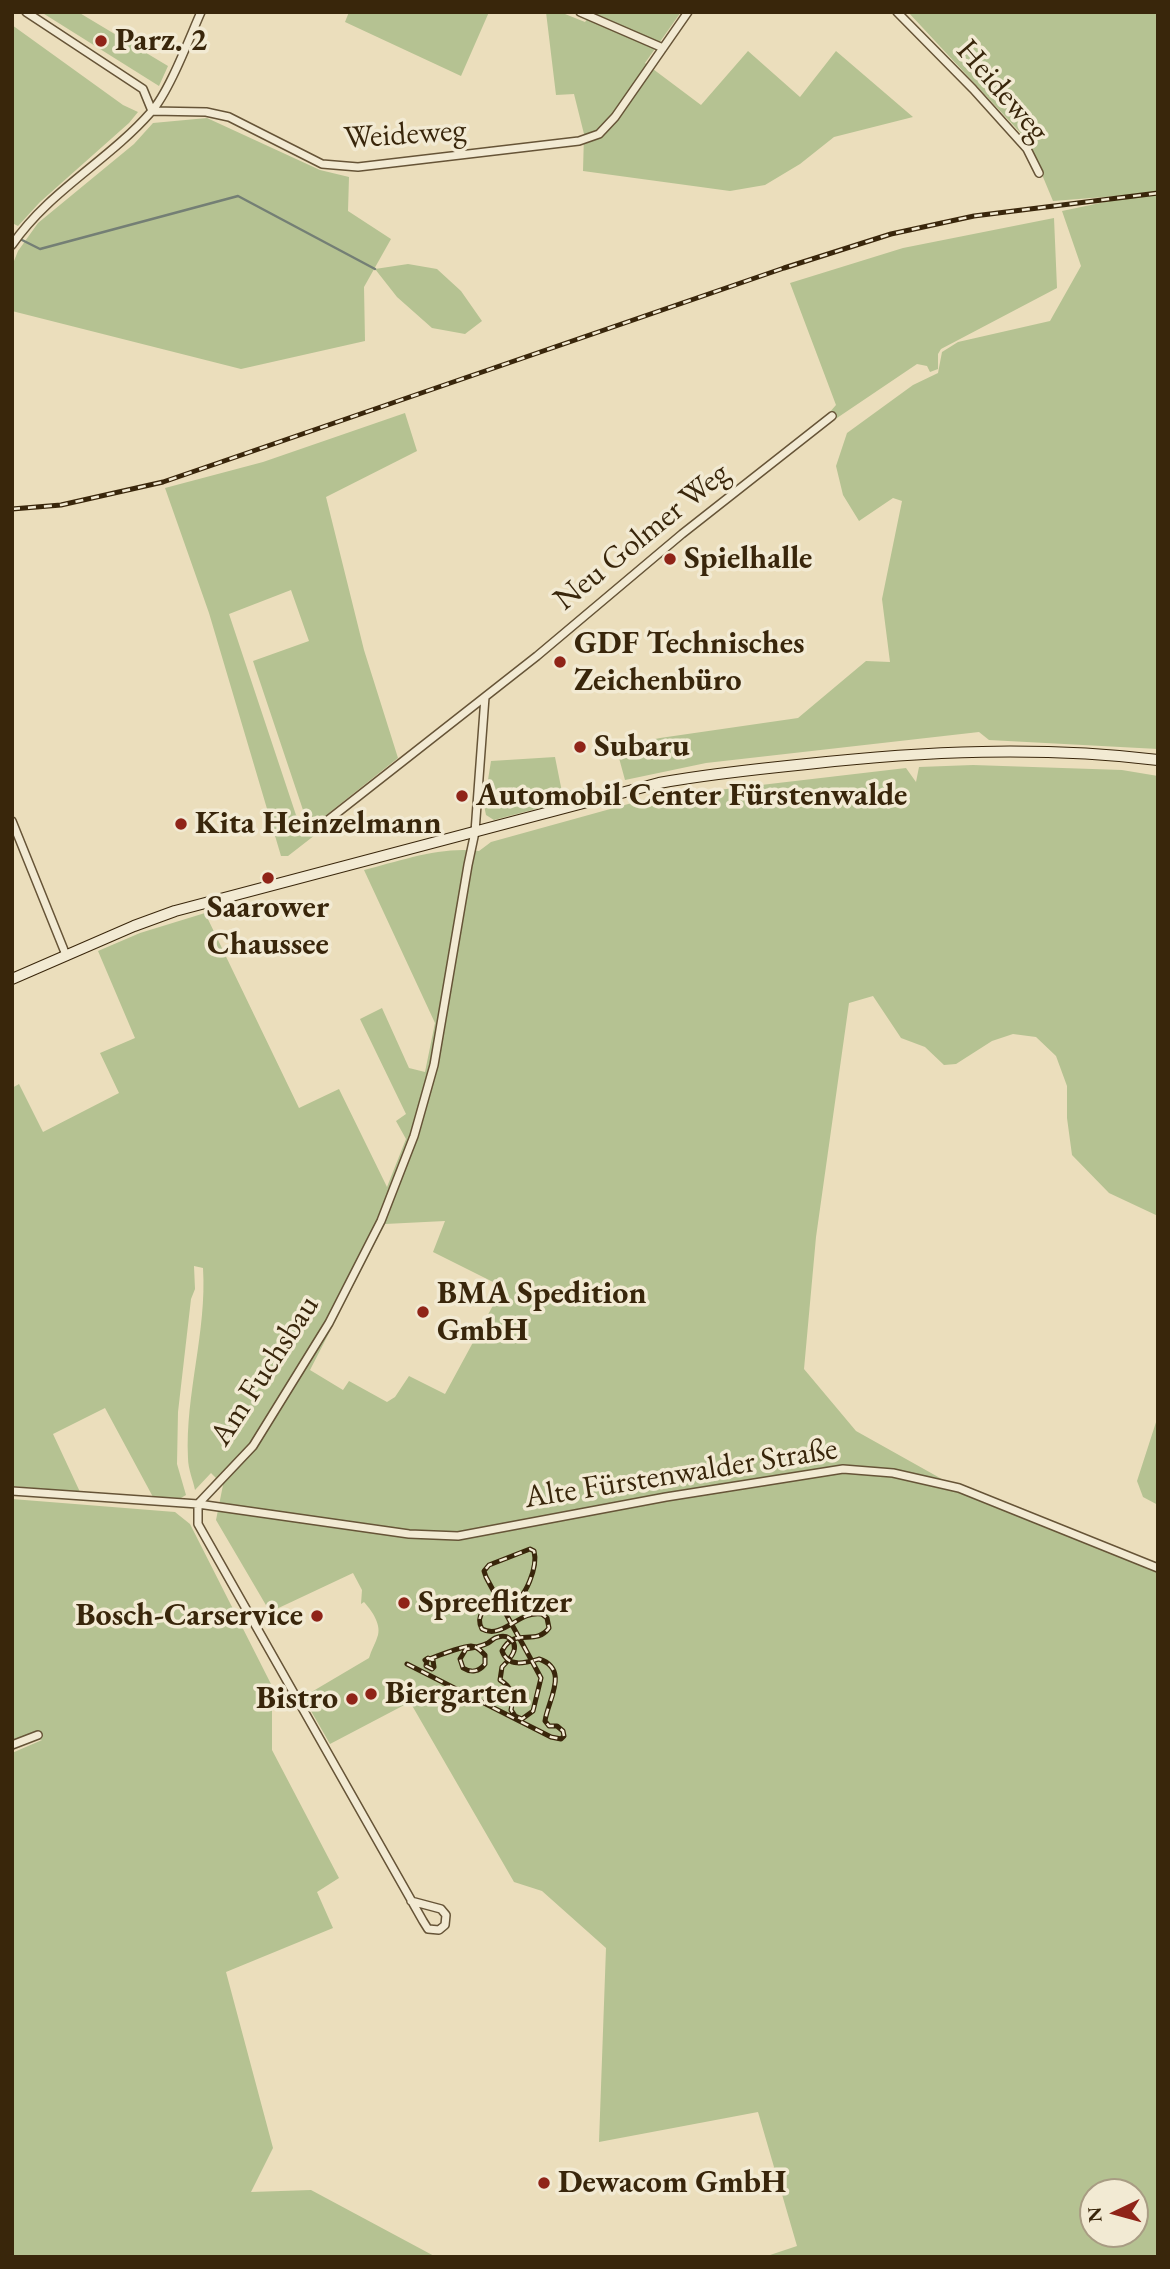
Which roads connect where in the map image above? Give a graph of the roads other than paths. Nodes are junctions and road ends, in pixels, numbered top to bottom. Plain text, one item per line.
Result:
1 (26, 12) edge
2 (580, 12) edge
3 (688, 12) edge
4 (897, 12) edge
5 (199, 13) edge
6 (663, 48) junction
7 (152, 111) junction
8 (1039, 173) dead end
9 (12, 245) edge
10 (832, 416) dead end
11 (485, 697) junction
12 (1158, 760) edge
13 (12, 821) edge
14 (323, 824) dead end
15 (475, 832) junction
16 (66, 955) junction
17 (12, 979) edge
18 (12, 1491) edge
19 (198, 1504) junction
20 (1158, 1568) edge
21 (38, 1735) dead end
22 (12, 1745) edge
23 (411, 1901) junction

1 - 7 street
2 - 6 street
3 - 6 street, Weideweg
4 - 8 street, Heideweg
5 - 7 street
6 - 7 street, Weideweg
7 - 9 street
10 - 11 street, Neu Golmer Weg
11 - 14 street, Neu Golmer Weg
11 - 15 street
12 - 15 main road
13 - 16 street
15 - 16 main road
15 - 19 street, Am Fuchsbau
16 - 17 main road
18 - 19 street, Alte Fürstenwalder Straße
19 - 20 street, Alte Fürstenwalder Straße
19 - 23 street
21 - 22 street
23 - 23 street

